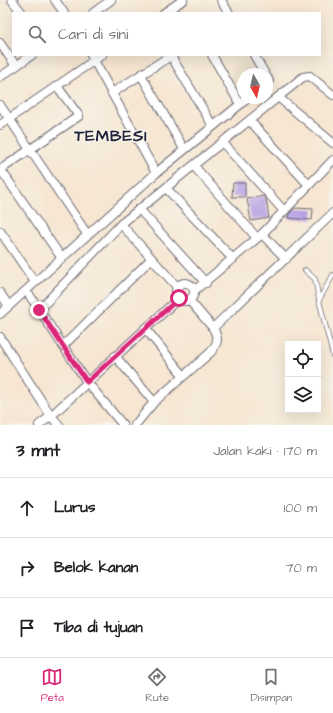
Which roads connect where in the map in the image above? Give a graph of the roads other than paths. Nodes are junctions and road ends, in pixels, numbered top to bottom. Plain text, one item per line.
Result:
1 (12, 0) edge
2 (55, 0) edge
3 (111, 0) edge
4 (183, 0) edge
5 (221, 0) edge
6 (100, 3) edge
7 (21, 12) edge
8 (63, 12) edge
9 (93, 12) edge
10 (165, 12) edge
11 (228, 12) edge
12 (0, 43) edge
13 (31, 56) edge
14 (170, 56) edge
15 (173, 56) edge
16 (213, 56) edge
17 (255, 56) edge
18 (92, 58) edge
19 (16, 66) junction
20 (262, 68) edge
21 (141, 74) junction
22 (0, 77) edge
23 (57, 86) junction
24 (112, 92) junction
25 (333, 95) edge
26 (278, 97) junction
27 (237, 99) edge
28 (240, 104) edge
29 (0, 105) edge
30 (10, 119) junction
31 (250, 121) junction
32 (0, 125) edge
33 (213, 126) junction
34 (223, 143) junction
35 (333, 143) edge
36 (184, 149) junction
37 (30, 150) junction
38 (333, 160) edge
39 (194, 166) junction
40 (0, 170) edge
41 (156, 173) junction
42 (309, 185) junction
43 (166, 188) junction
44 (139, 209) junction
45 (284, 211) junction
46 (333, 213) edge
47 (121, 224) junction
48 (0, 231) edge
49 (87, 234) junction
50 (260, 236) junction
51 (61, 258) junction
52 (151, 259) junction
53 (286, 259) junction
54 (233, 260) junction
55 (305, 270) dead end
56 (333, 275) edge
57 (35, 282) junction
58 (206, 282) junction
59 (178, 288) junction
60 (194, 291) junction
61 (0, 293) edge
62 (30, 296) dead end
63 (179, 298) junction
64 (189, 300) junction
65 (319, 300) junction
66 (9, 306) junction
67 (39, 310) junction
68 (0, 314) edge
69 (145, 328) junction
70 (213, 328) junction
71 (0, 337) edge
72 (63, 346) junction
73 (115, 356) junction
74 (333, 356) edge
75 (183, 375) junction
76 (87, 382) junction
77 (154, 402) junction
78 (51, 416) junction
79 (39, 425) edge
80 (59, 425) edge
81 (123, 425) edge
82 (135, 425) edge

1 - 7 street
2 - 8 street
3 - 6 street
4 - 10 street
5 - 11 street
6 - 9 street
12 - 19 street
13 - 19 street
14 - 21 street
15 - 33 street
16 - 27 street
17 - 20 street
18 - 23 street
18 - 24 street
19 - 22 street
21 - 24 street
21 - 36 street
23 - 30 street
23 - 37 street
24 - 41 street
25 - 26 street
26 - 31 street
26 - 35 street
28 - 33 street
29 - 30 street
30 - 32 street
30 - 37 street
31 - 34 street
31 - 42 street
33 - 36 street
34 - 39 street
34 - 45 street
36 - 41 street
37 - 40 street
37 - 49 street
38 - 42 street
39 - 43 street
39 - 50 street
40 - 51 street
41 - 49 street
42 - 45 street
43 - 44 street
43 - 54 street
44 - 47 street
44 - 58 street
45 - 50 street
46 - 53 street
47 - 52 street
47 - 67 street
48 - 57 street
49 - 51 street
50 - 53 street
50 - 54 street
51 - 57 street
52 - 59 street
52 - 72 street
53 - 70 street
54 - 58 street
55 - 65 lane
56 - 65 lane
57 - 66 street
58 - 60 street
59 - 60 street
59 - 63 street
60 - 64 street
61 - 66 street
62 - 67 street
63 - 64 street
63 - 69 street
64 - 70 street
65 - 74 lane
66 - 68 street
67 - 72 street
69 - 73 street
69 - 75 street
70 - 75 street
71 - 78 street
72 - 76 street
73 - 76 street
73 - 77 street
75 - 77 street
76 - 78 street
76 - 81 street
77 - 82 street
78 - 79 street
78 - 80 street

